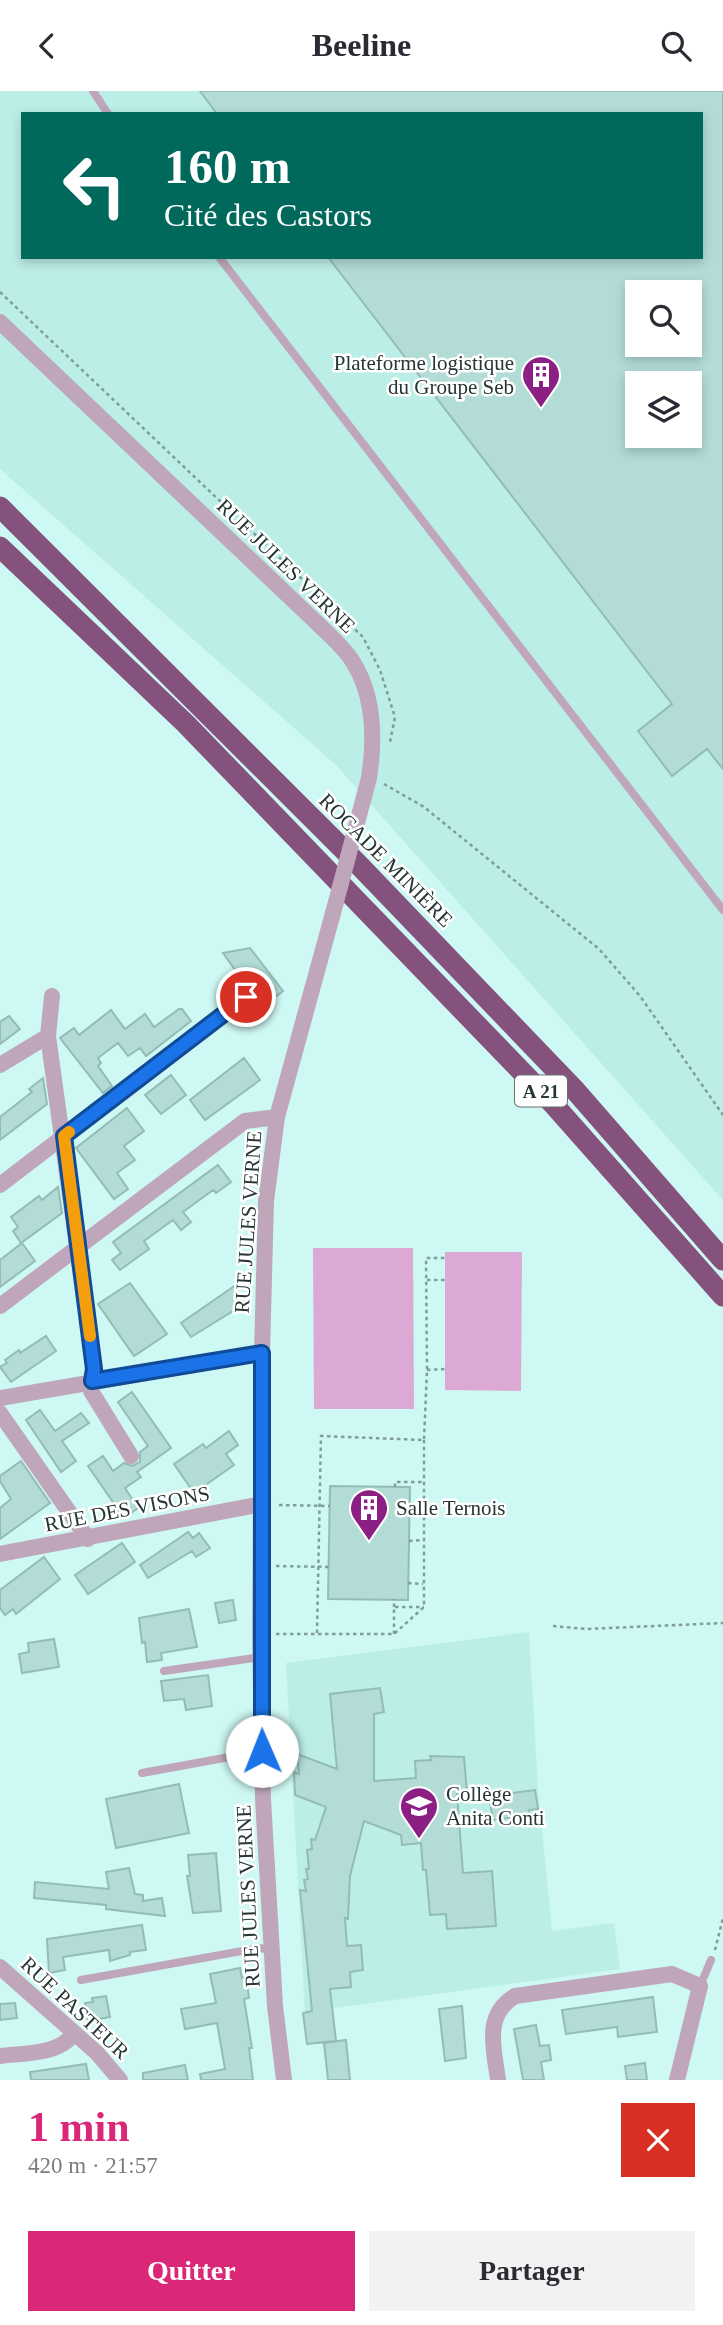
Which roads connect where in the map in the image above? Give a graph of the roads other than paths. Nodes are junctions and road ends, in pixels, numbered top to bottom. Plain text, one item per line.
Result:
1 (93, 91) edge
2 (107, 112) edge
3 (221, 259) edge
4 (0, 322) edge
5 (0, 507) edge
6 (0, 547) edge
7 (723, 910) edge
8 (52, 996) dead end
9 (246, 997) dead end
10 (48, 1036) junction
11 (0, 1065) edge
12 (277, 1117) junction
13 (64, 1136) junction
14 (0, 1185) edge
15 (78, 1248) junction
16 (723, 1260) edge
17 (723, 1296) edge
18 (0, 1306) edge
19 (262, 1353) junction
20 (92, 1381) junction
21 (0, 1398) edge
22 (0, 1413) edge
23 (131, 1456) dead end
24 (261, 1504) junction
25 (88, 1539) junction
26 (0, 1554) edge
27 (261, 1657) junction
28 (164, 1671) dead end
29 (262, 1751) junction
30 (142, 1773) dead end
31 (272, 1950) junction
32 (711, 1960) road end
33 (0, 1967) edge
34 (81, 1980) dead end
35 (700, 1986) junction
36 (75, 2033) junction
37 (0, 2056) edge
38 (120, 2080) edge
39 (284, 2080) edge
40 (498, 2080) edge
41 (677, 2080) edge

1 - 2 lane
3 - 7 lane
4 - 12 street, RUE JULES VERNE, bridge
5 - 16 highway, ROCADE MINIÈRE / A 21
6 - 17 highway, A 21
8 - 10 street
9 - 13 street
10 - 11 street
10 - 13 street
12 - 15 street
12 - 19 street, RUE JULES VERNE
13 - 14 street
13 - 15 street
15 - 18 street
15 - 20 street
19 - 20 street
19 - 24 street, RUE JULES VERNE
20 - 21 street
20 - 23 street
22 - 25 street
24 - 25 street, RUE DES VISONS
24 - 27 street, RUE JULES VERNE
25 - 26 street, RUE DES VISONS
27 - 28 lane
27 - 29 street, RUE JULES VERNE
29 - 30 lane
29 - 31 street, RUE JULES VERNE
31 - 34 lane
31 - 39 street, RUE JULES VERNE
32 - 35 lane
33 - 36 street, RUE PASTEUR
35 - 40 street
35 - 41 street
36 - 37 street
36 - 38 street, RUE PASTEUR

